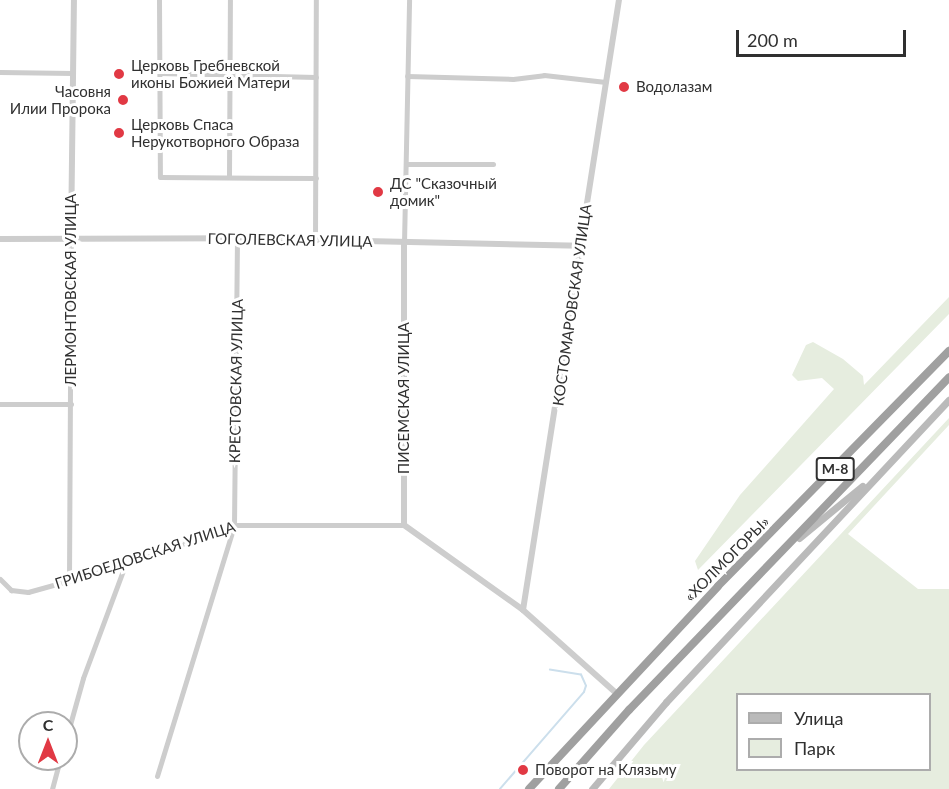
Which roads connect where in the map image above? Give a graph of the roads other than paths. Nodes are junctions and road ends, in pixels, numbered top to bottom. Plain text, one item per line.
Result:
1 (74, 0) edge
2 (159, 0) edge
3 (231, 0) edge
4 (316, 0) edge
5 (408, 0) edge
6 (619, 0) edge
7 (0, 72) edge
8 (73, 73) junction
9 (160, 73) junction
10 (230, 75) junction
11 (407, 76) junction
12 (316, 77) junction
13 (606, 82) junction
14 (406, 164) junction
15 (494, 164) dead end
16 (229, 177) junction
17 (316, 178) junction
18 (237, 237) junction
19 (0, 239) edge
20 (71, 240) junction
21 (315, 241) junction
22 (404, 243) junction
23 (580, 246) junction
24 (949, 351) edge
25 (949, 377) edge
26 (949, 400) edge
27 (0, 404) edge
28 (71, 404) junction
29 (876, 475) junction
30 (234, 525) junction
31 (404, 525) junction
32 (777, 556) junction
33 (125, 565) junction
34 (0, 579) edge
35 (69, 579) junction
36 (523, 610) junction
37 (616, 693) junction
38 (74, 711) edge
39 (57, 771) edge
40 (157, 776) dead end
41 (52, 789) edge
42 (529, 789) edge
43 (559, 789) edge
44 (592, 789) edge

1 - 8 street, ЛЕРМОНТОВСКАЯ УЛИЦА
2 - 9 street
3 - 10 street
4 - 12 street
5 - 11 street, ПИСЕМСКАЯ УЛИЦА
6 - 13 street, КОСТОМАРОВСКАЯ УЛИЦА
7 - 8 street
8 - 20 street, ЛЕРМОНТОВСКАЯ УЛИЦА
9 - 10 street
9 - 16 street
10 - 12 street
10 - 16 street
11 - 13 street
11 - 14 street, ПИСЕМСКАЯ УЛИЦА
12 - 17 street
13 - 23 street, КОСТОМАРОВСКАЯ УЛИЦА
14 - 15 street
14 - 22 street, ПИСЕМСКАЯ УЛИЦА
16 - 17 street
17 - 21 street
18 - 20 street, ГОГОЛЕВСКАЯ УЛИЦА
18 - 21 street, ГОГОЛЕВСКАЯ УЛИЦА
18 - 30 street, КРЕСТОВСКАЯ УЛИЦА
19 - 20 street, ГОГОЛЕВСКАЯ УЛИЦА
20 - 28 street, ЛЕРМОНТОВСКАЯ УЛИЦА
21 - 22 street, ГОГОЛЕВСКАЯ УЛИЦА
22 - 23 street, ГОГОЛЕВСКАЯ УЛИЦА
22 - 31 street, ПИСЕМСКАЯ УЛИЦА
23 - 36 street, КОСТОМАРОВСКАЯ УЛИЦА
24 - 37 highway, «ХОЛМОГОРЫ» / М-8
25 - 32 highway, М-8
26 - 29 main road
27 - 28 street
28 - 35 street, ЛЕРМОНТОВСКАЯ УЛИЦА
29 - 32 main road
29 - 44 main road
30 - 31 street, ГРИБОЕДОВСКАЯ УЛИЦА
30 - 33 street, ГРИБОЕДОВСКАЯ УЛИЦА
30 - 40 street, КРЕСТОВСКАЯ УЛИЦА
31 - 36 street
32 - 43 highway, М-8
33 - 35 street, ГРИБОЕДОВСКАЯ УЛИЦА
33 - 38 street
34 - 35 street, ГРИБОЕДОВСКАЯ УЛИЦА
36 - 37 street
37 - 42 highway, «ХОЛМОГОРЫ» / М-8
39 - 41 street

